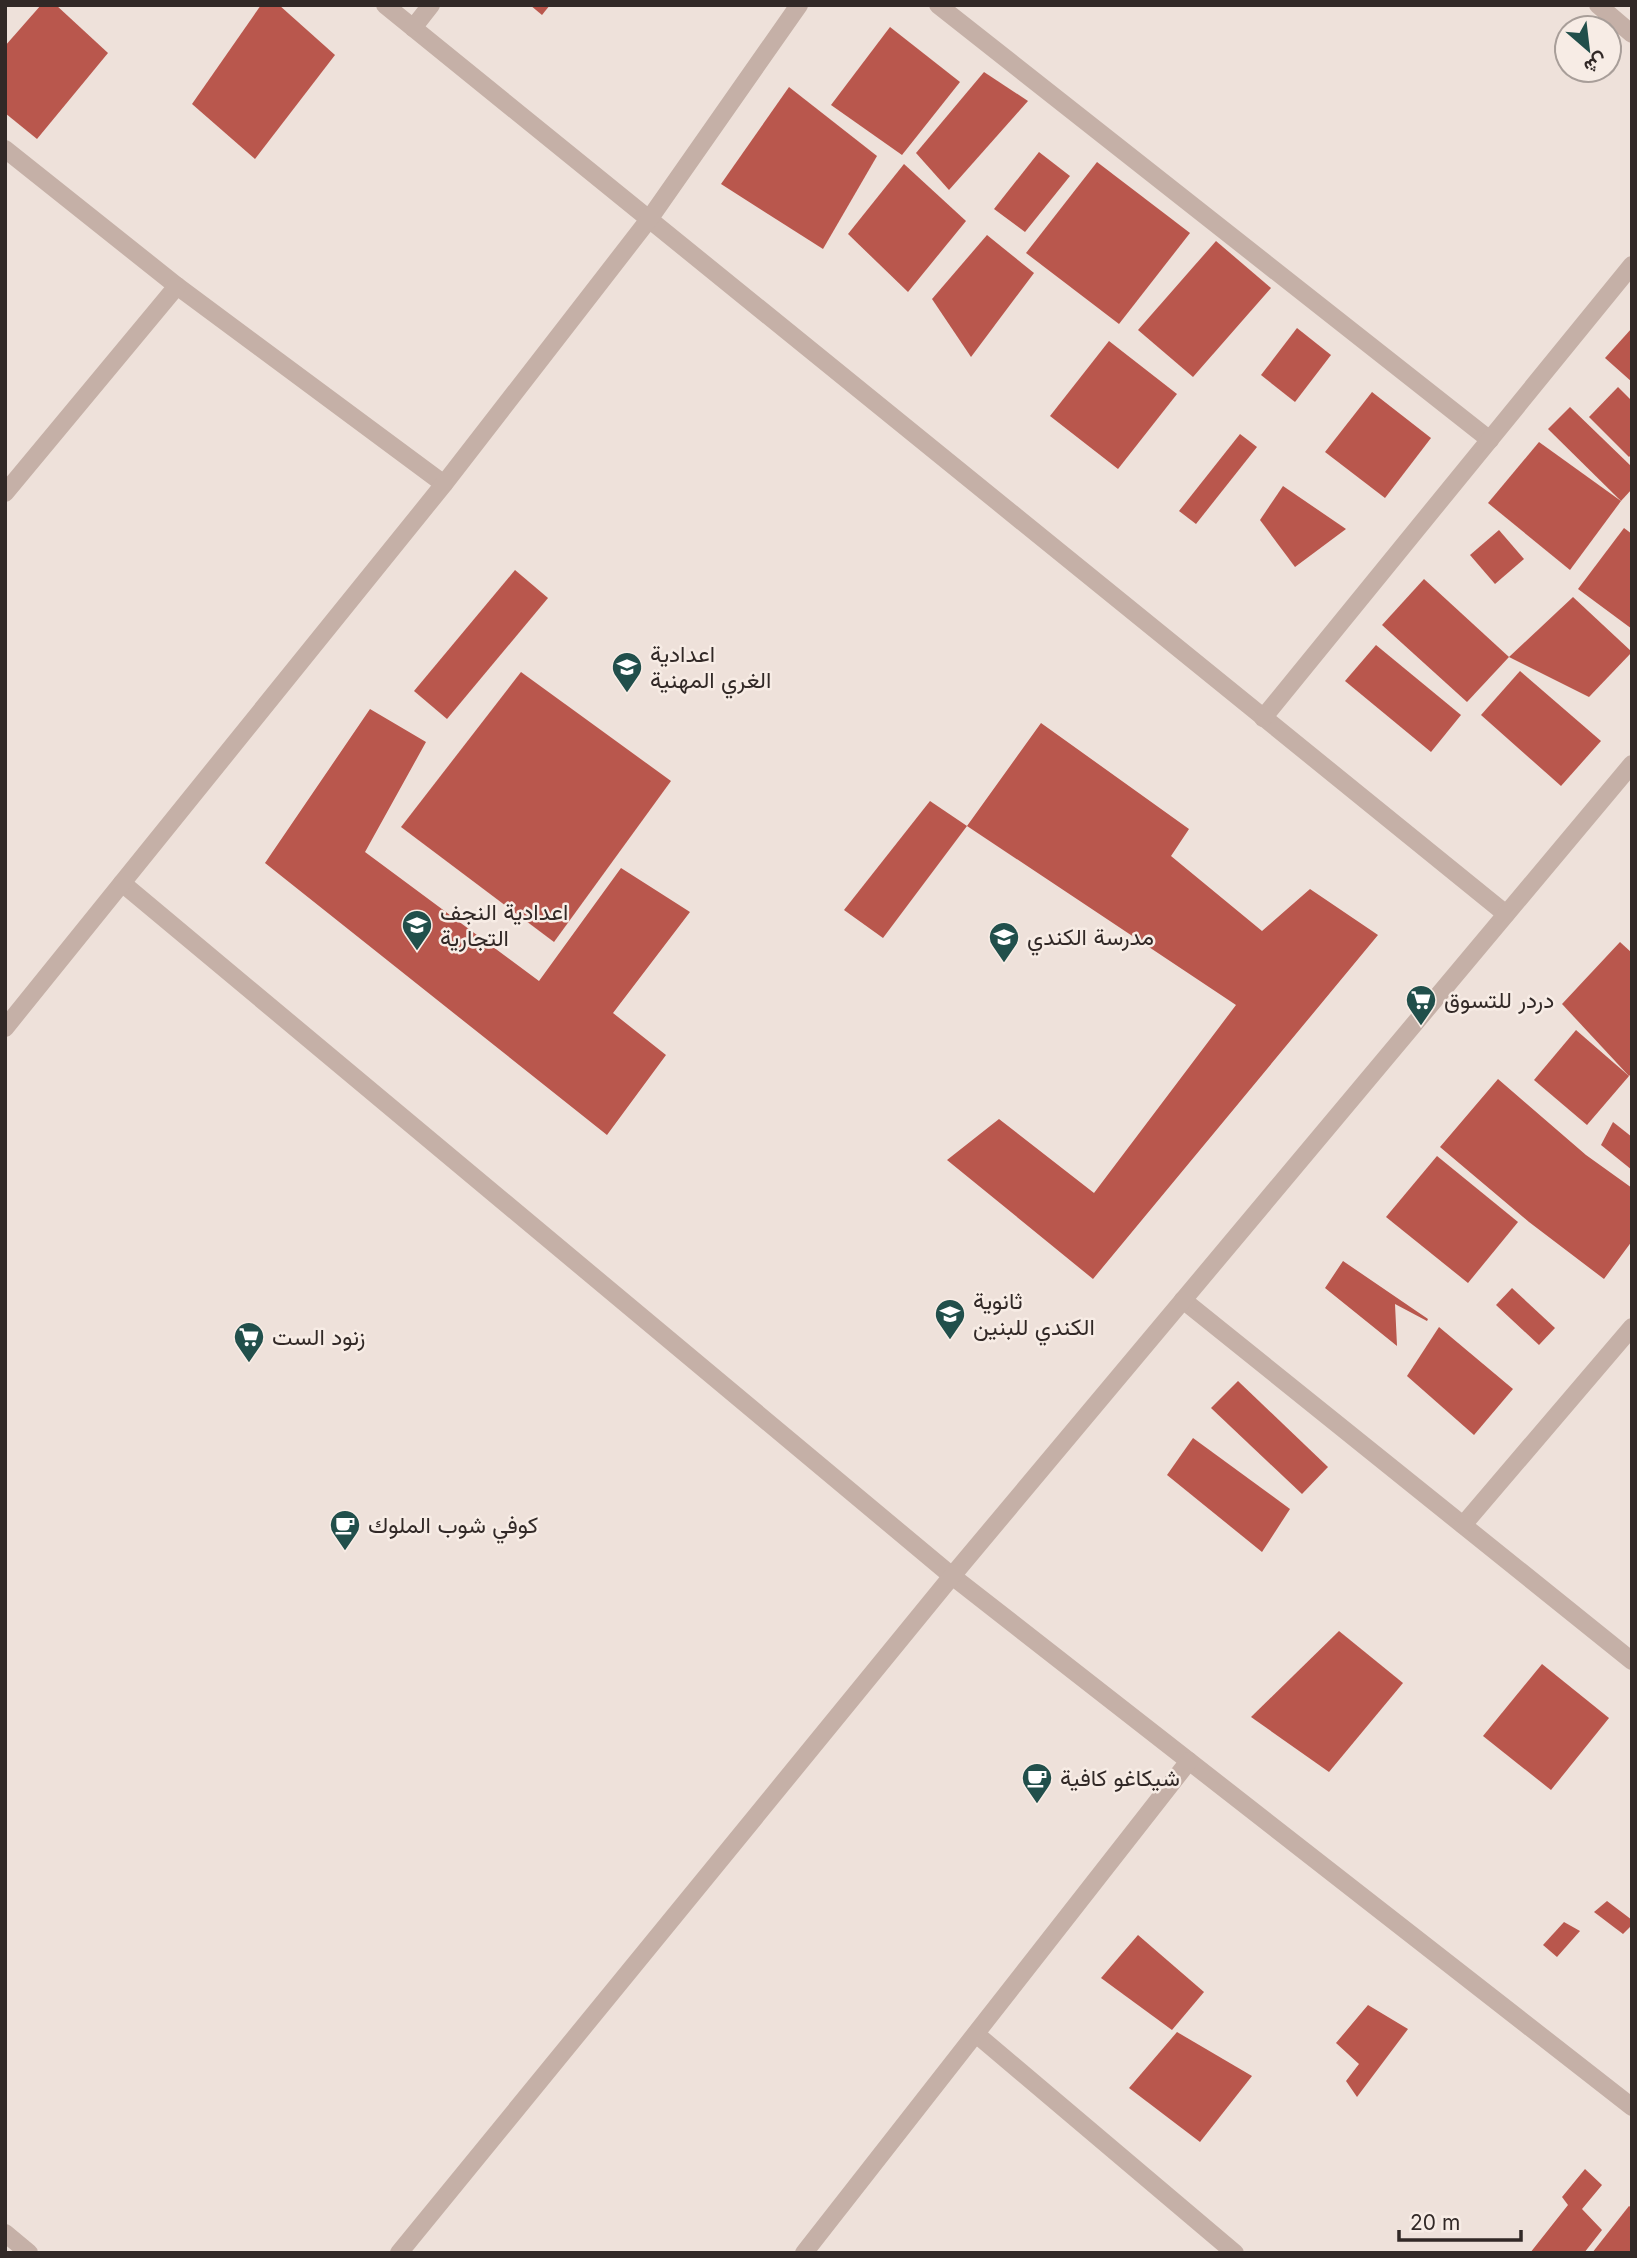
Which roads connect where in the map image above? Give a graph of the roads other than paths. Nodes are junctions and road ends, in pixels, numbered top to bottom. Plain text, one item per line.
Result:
1 (385, 5) edge
2 (431, 5) edge
3 (799, 5) edge
4 (938, 5) edge
5 (1598, 5) edge
6 (413, 28) junction
7 (1632, 34) edge
8 (5, 149) edge
9 (650, 218) junction
10 (1632, 265) edge
11 (177, 286) junction
12 (1490, 440) junction
13 (444, 484) junction
14 (5, 493) edge
15 (1263, 718) junction
16 (1632, 764) edge
17 (122, 883) junction
18 (1506, 914) junction
19 (5, 1028) edge
20 (1183, 1300) junction
21 (1632, 1327) edge
22 (1463, 1525) junction
23 (952, 1576) junction
24 (1632, 1661) edge
25 (1189, 1761) junction
26 (975, 2034) junction
27 (1632, 2107) edge
28 (5, 2233) edge
29 (29, 2253) edge
30 (399, 2253) edge
31 (804, 2253) edge
32 (1235, 2253) edge

1 - 6 street
2 - 6 street
3 - 9 street
4 - 12 street
5 - 7 street
6 - 9 street
8 - 11 street
9 - 13 street
9 - 15 street
10 - 12 street
11 - 13 street
11 - 14 street
12 - 15 street
13 - 17 street
15 - 18 street
16 - 18 street
17 - 19 street
17 - 23 street
18 - 20 street
20 - 22 street
20 - 23 street
21 - 22 street
22 - 24 street
23 - 25 street
23 - 30 street
25 - 26 street
25 - 27 street
26 - 31 street
26 - 32 street
28 - 29 street

